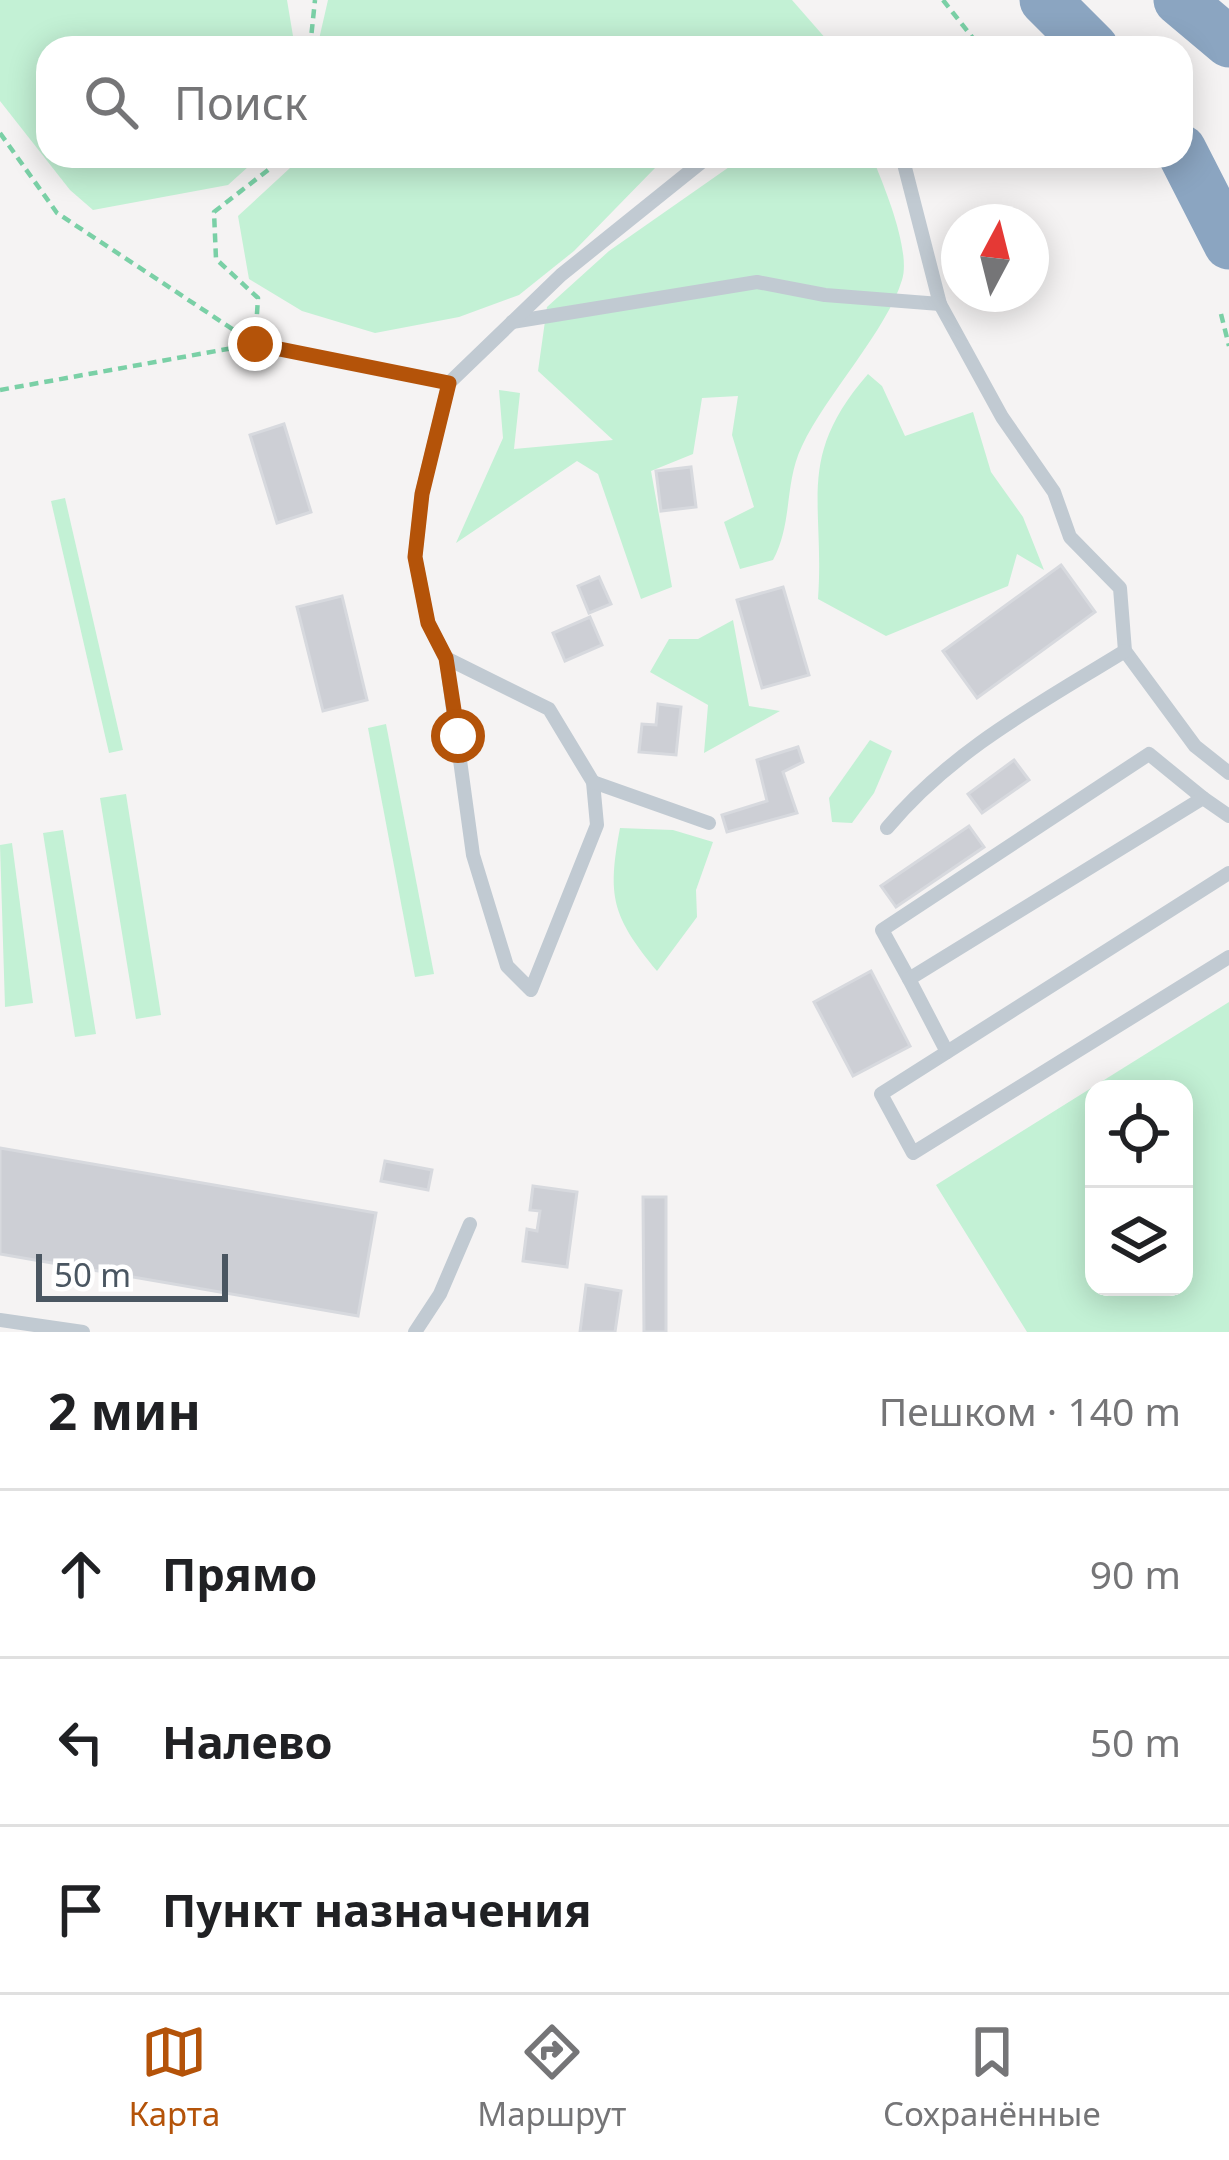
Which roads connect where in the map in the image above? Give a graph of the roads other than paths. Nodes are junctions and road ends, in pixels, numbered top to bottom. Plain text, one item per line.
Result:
1 (1046, 0) edge
2 (1179, 0) edge
3 (1082, 36) edge
4 (1229, 42) edge
5 (694, 168) edge
6 (905, 168) edge
7 (1190, 168) edge
8 (1229, 244) edge
9 (940, 304) junction
10 (512, 322) junction
11 (1125, 651) junction
12 (446, 658) junction
13 (1229, 773) edge
14 (593, 782) junction
15 (1203, 798) junction
16 (1229, 816) edge
17 (709, 823) dead end
18 (887, 828) dead end
19 (1229, 873) edge
20 (1229, 957) edge
21 (909, 979) junction
22 (947, 1052) junction
23 (470, 1224) dead end
24 (0, 1320) edge
25 (83, 1332) edge
26 (415, 1332) edge

1 - 3 highway
2 - 4 highway
5 - 10 lane
6 - 9 lane
7 - 8 highway
9 - 10 lane
9 - 11 lane
10 - 12 lane
11 - 13 lane
11 - 18 lane
12 - 14 lane
12 - 14 lane
14 - 17 lane
15 - 16 lane
15 - 21 lane
15 - 21 lane
19 - 22 lane
20 - 22 lane
21 - 22 lane
23 - 26 lane
24 - 25 lane

